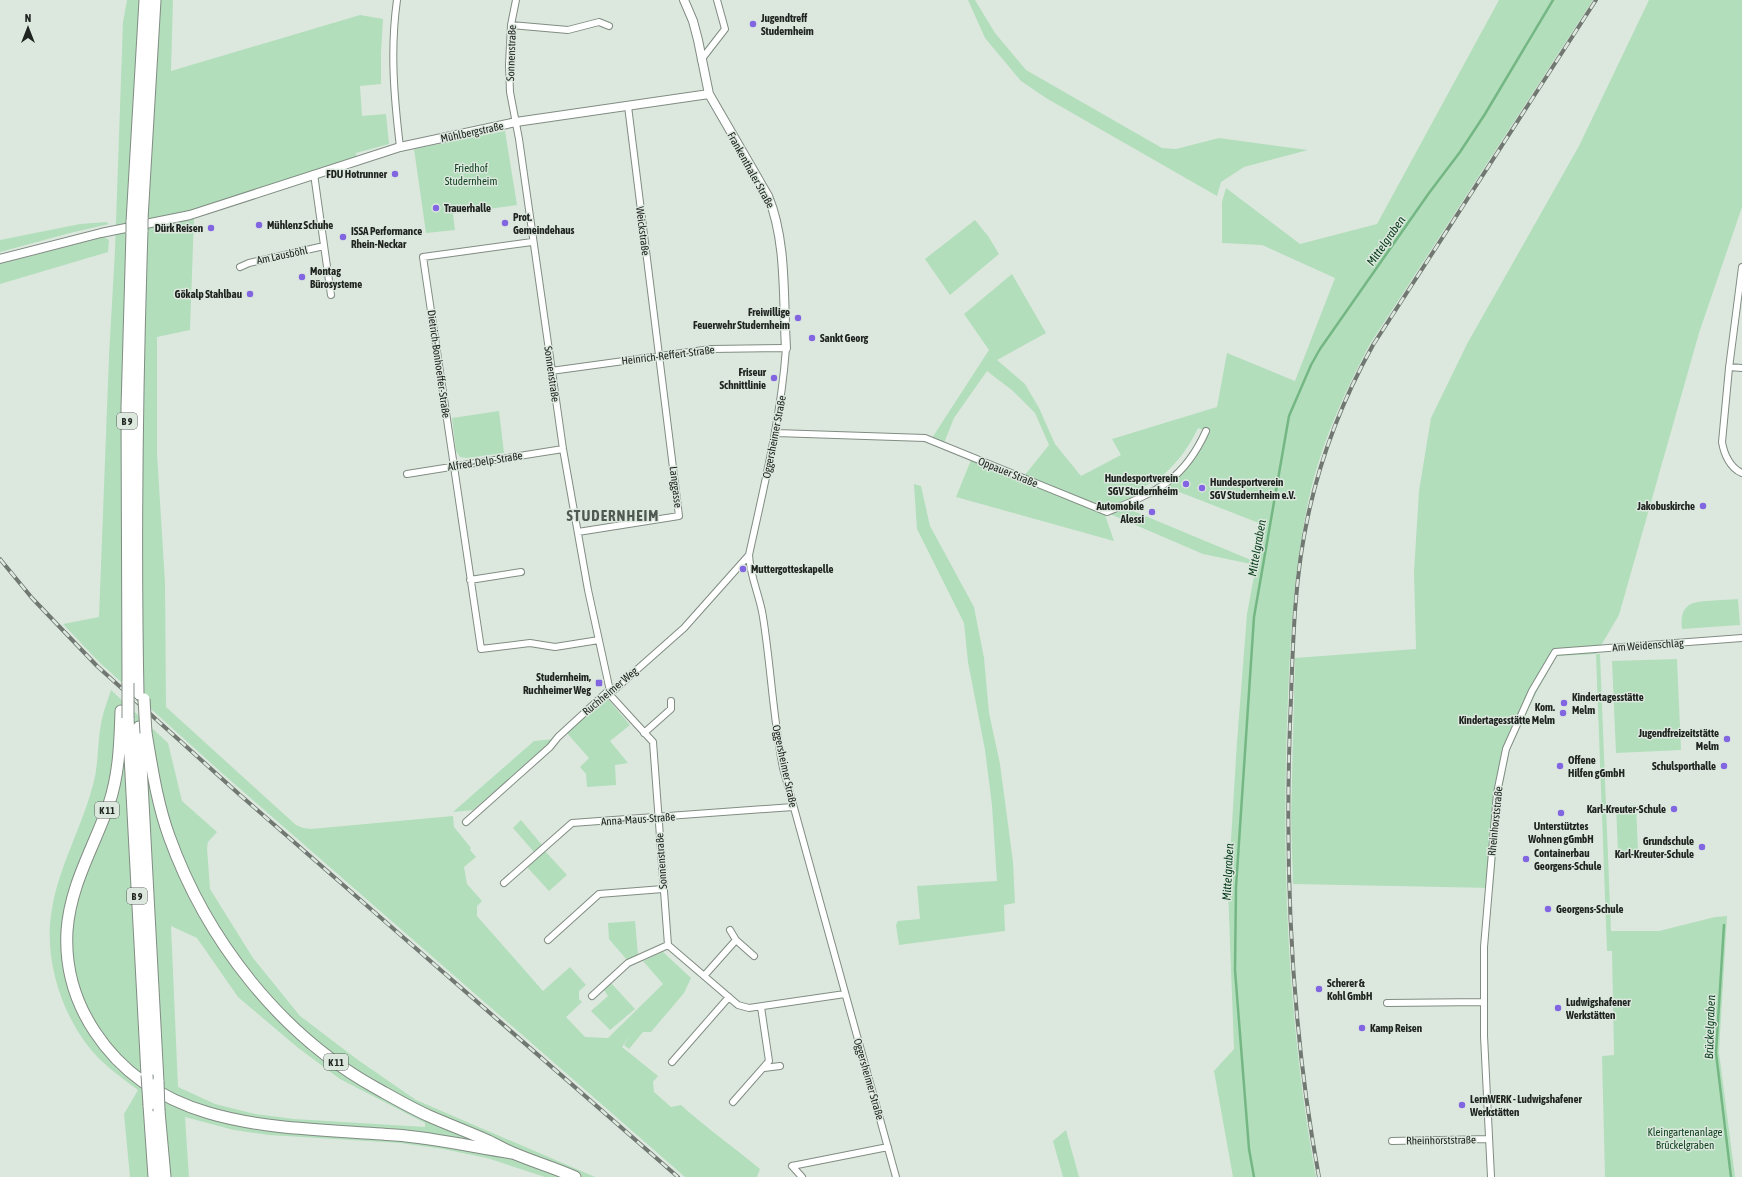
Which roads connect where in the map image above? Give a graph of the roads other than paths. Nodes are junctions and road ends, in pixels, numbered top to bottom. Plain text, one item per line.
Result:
1 (145, 0) edge
2 (155, 0) edge
3 (397, 0) edge
4 (516, 0) edge
5 (684, 0) edge
6 (717, 0) edge
7 (511, 25) junction
8 (609, 26) dead end
9 (702, 60) junction
10 (709, 94) junction
11 (628, 106) junction
12 (516, 122) junction
13 (400, 147) junction
14 (314, 174) junction
15 (137, 226) junction
16 (532, 242) junction
17 (324, 246) junction
18 (0, 259) edge
19 (240, 267) dead end
20 (1742, 270) edge
21 (331, 296) dead end
22 (786, 348) junction
23 (659, 356) junction
24 (1729, 367) junction
25 (1742, 368) edge
26 (551, 371) junction
27 (1206, 431) dead end
28 (776, 433) junction
29 (563, 449) junction
30 (453, 466) junction
31 (1742, 473) edge
32 (407, 474) dead end
33 (578, 532) junction
34 (749, 555) junction
35 (521, 572) dead end
36 (470, 580) junction
37 (1742, 638) edge
38 (599, 640) junction
39 (1554, 652) joint
40 (610, 691) junction
41 (671, 701) dead end
42 (124, 714) junction
43 (143, 730) junction
44 (644, 733) junction
45 (794, 807) junction
46 (658, 818) junction
47 (466, 822) dead end
48 (504, 883) dead end
49 (663, 889) junction
50 (730, 930) dead end
51 (548, 940) dead end
52 (736, 940) junction
53 (668, 945) junction
54 (754, 956) dead end
55 (704, 976) junction
56 (845, 994) junction
57 (592, 996) dead end
58 (729, 997) junction
59 (1484, 1002) junction
60 (1387, 1003) dead end
61 (761, 1007) junction
62 (672, 1062) dead end
63 (780, 1066) dead end
64 (764, 1068) junction
65 (734, 1102) dead end
66 (1489, 1139) junction
67 (1392, 1141) dead end
68 (888, 1147) junction
69 (512, 1153) junction
70 (154, 1177) edge
71 (165, 1177) edge
72 (575, 1177) edge
73 (802, 1177) edge
74 (896, 1177) edge
75 (1491, 1177) edge

1 - 15 highway, B 9
2 - 15 highway, B 9
3 - 13 street
4 - 7 street, Sonnenstraße
5 - 9 street, Frankenthaler Straße
6 - 9 street
7 - 8 street
7 - 12 street, Sonnenstraße
9 - 10 street, Frankenthaler Straße
10 - 11 street, Mühlbergstraße
10 - 22 street, Frankenthaler Straße
11 - 12 street, Mühlbergstraße
11 - 23 street, Weickstraße
12 - 13 street, Mühlbergstraße
12 - 16 street, Sonnenstraße
13 - 14 street, Mühlbergstraße
14 - 17 street
14 - 18 street, Mühlbergstraße
15 - 42 highway, B 9, bridge
15 - 43 highway, B 9
16 - 26 street, Sonnenstraße
16 - 30 street, Dietrich-Bonhoeffer-Straße
17 - 19 street, Am Lausböhl
17 - 21 street
20 - 24 street
22 - 23 street, Heinrich-Reffert-Straße
22 - 28 street, Oggersheimer Straße
23 - 26 street, Heinrich-Reffert-Straße
23 - 33 street, Langgasse
24 - 25 street
24 - 31 street
26 - 29 street, Sonnenstraße
27 - 28 street, Oppauer Straße
28 - 34 street, Oggersheimer Straße
29 - 30 street, Alfred-Delp-Straße
29 - 33 street, Sonnenstraße
30 - 32 street, Alfred-Delp-Straße
30 - 36 street, Dietrich-Bonhoeffer-Straße
33 - 38 street, Sonnenstraße
34 - 40 street, Ruchheimer Weg
34 - 45 street, Oggersheimer Straße
35 - 36 street
36 - 38 street, Dietrich-Bonhoeffer-Straße
37 - 39 street, Am Weidenschlag
38 - 40 street, Sonnenstraße
39 - 59 street, Rheinhorststraße
40 - 44 street, Sonnenstraße
40 - 47 street, Ruchheimer Weg
41 - 44 street
42 - 69 highway, K 11
42 - 70 highway, B 9, bridge
43 - 69 highway, K 11
43 - 71 highway, B 9, bridge
44 - 46 street, Sonnenstraße
45 - 46 street, Anna-Maus-Straße
45 - 56 street, Oggersheimer Straße
46 - 48 street, Anna-Maus-Straße
46 - 49 street, Sonnenstraße
49 - 51 street
49 - 53 street, Sonnenstraße
50 - 52 street
52 - 54 street
52 - 55 street
53 - 55 street
53 - 57 street
55 - 58 street
56 - 61 street
56 - 68 street, Oggersheimer Straße
58 - 61 street
58 - 62 street
59 - 60 street
59 - 66 street, Rheinhorststraße
61 - 64 street
63 - 64 street
64 - 65 street
66 - 67 street, Rheinhorststraße
66 - 75 street, Rheinhorststraße
68 - 73 street
68 - 74 street, Oggersheimer Straße
69 - 72 highway

